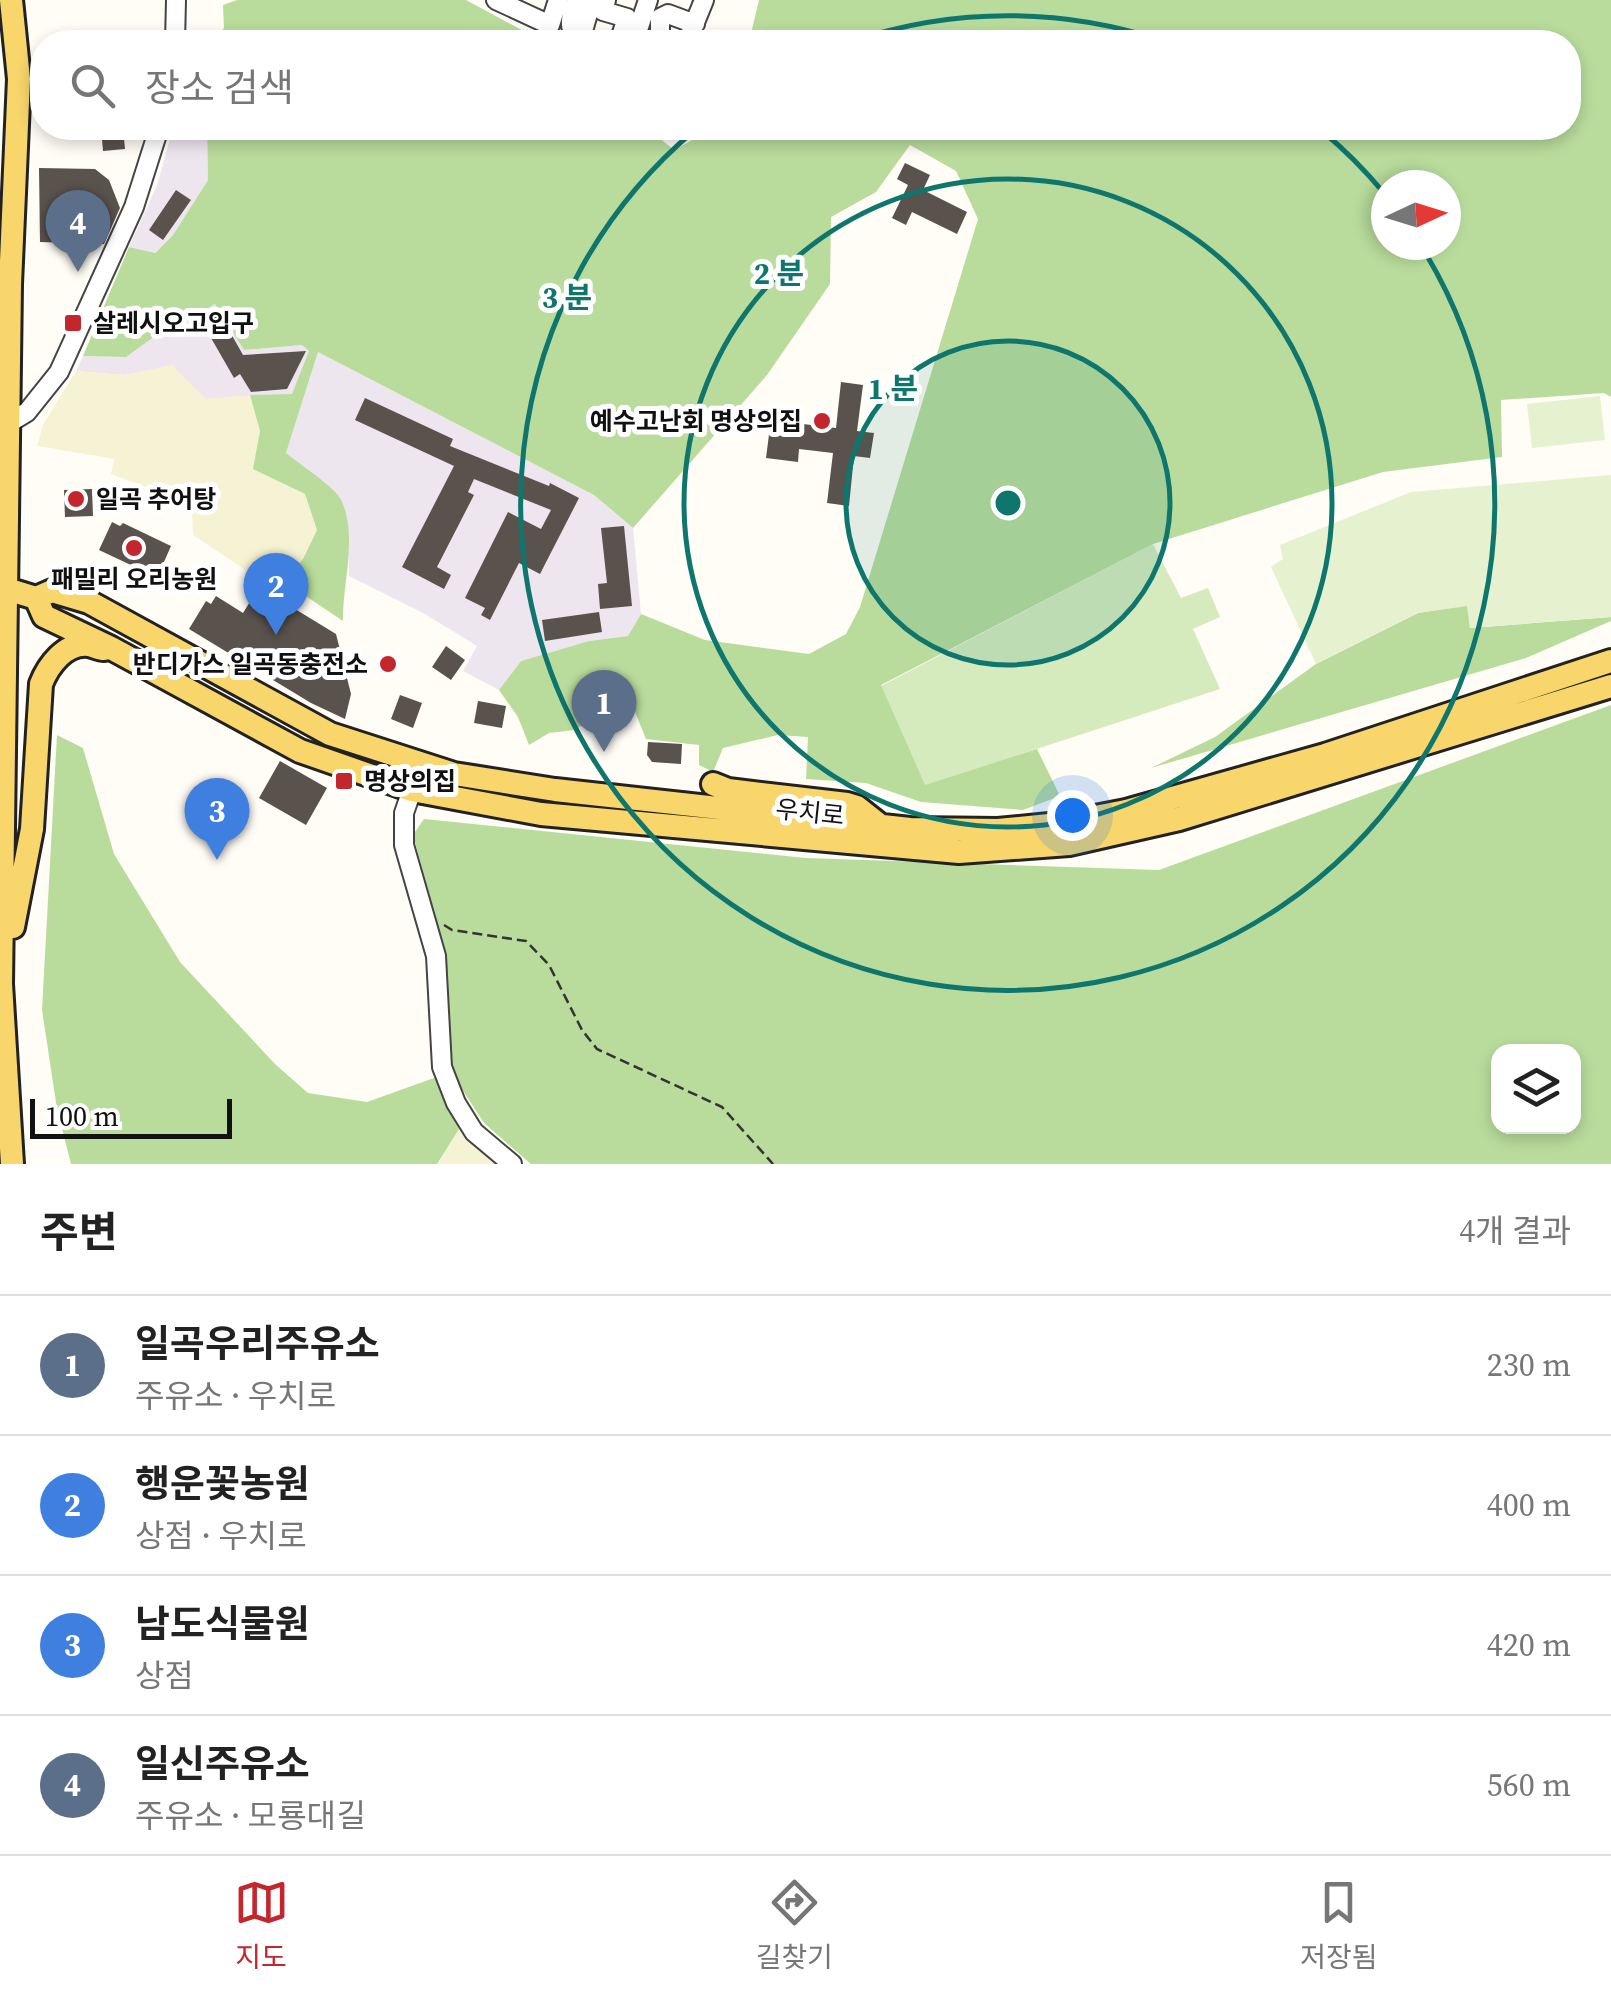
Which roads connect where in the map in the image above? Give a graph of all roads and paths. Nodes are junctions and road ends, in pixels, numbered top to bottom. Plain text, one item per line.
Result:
1 (11, 0) edge
2 (176, 0) edge
3 (496, 0) edge
4 (558, 0) edge
5 (577, 0) edge
6 (592, 0) edge
7 (606, 0) edge
8 (648, 0) edge
9 (697, 2) edge
10 (550, 24) junction
11 (175, 30) edge
12 (562, 30) edge
13 (574, 30) edge
14 (580, 30) edge
15 (624, 30) edge
16 (644, 30) edge
17 (660, 30) edge
18 (684, 30) edge
19 (691, 30) edge
20 (154, 140) edge
21 (8, 147) edge
22 (9, 422) junction
23 (2, 588) edge
24 (36, 598) junction
25 (111, 648) junction
26 (1611, 661) edge
27 (1611, 686) edge
28 (713, 784) dead end
29 (412, 790) junction
30 (881, 826) junction
31 (423, 911) junction
32 (1, 975) edge
33 (12, 1164) edge
34 (512, 1164) edge
35 (773, 1164) edge

1 - 21 main road
2 - 11 street
3 - 10 street
4 - 10 street
5 - 13 street
6 - 14 street
7 - 15 street
8 - 16 street
9 - 19 street
10 - 12 street
17 - 18 street
20 - 22 street
21 - 22 main road
22 - 23 main road
23 - 24 main road, 우치로
23 - 32 main road
24 - 25 main road, 우치로
24 - 30 main road, 우치로
25 - 29 main road, 우치로
25 - 32 main road
26 - 30 main road, 우치로
27 - 29 main road, 우치로
28 - 30 main road
29 - 31 street
31 - 34 street
31 - 35 path
32 - 33 main road

